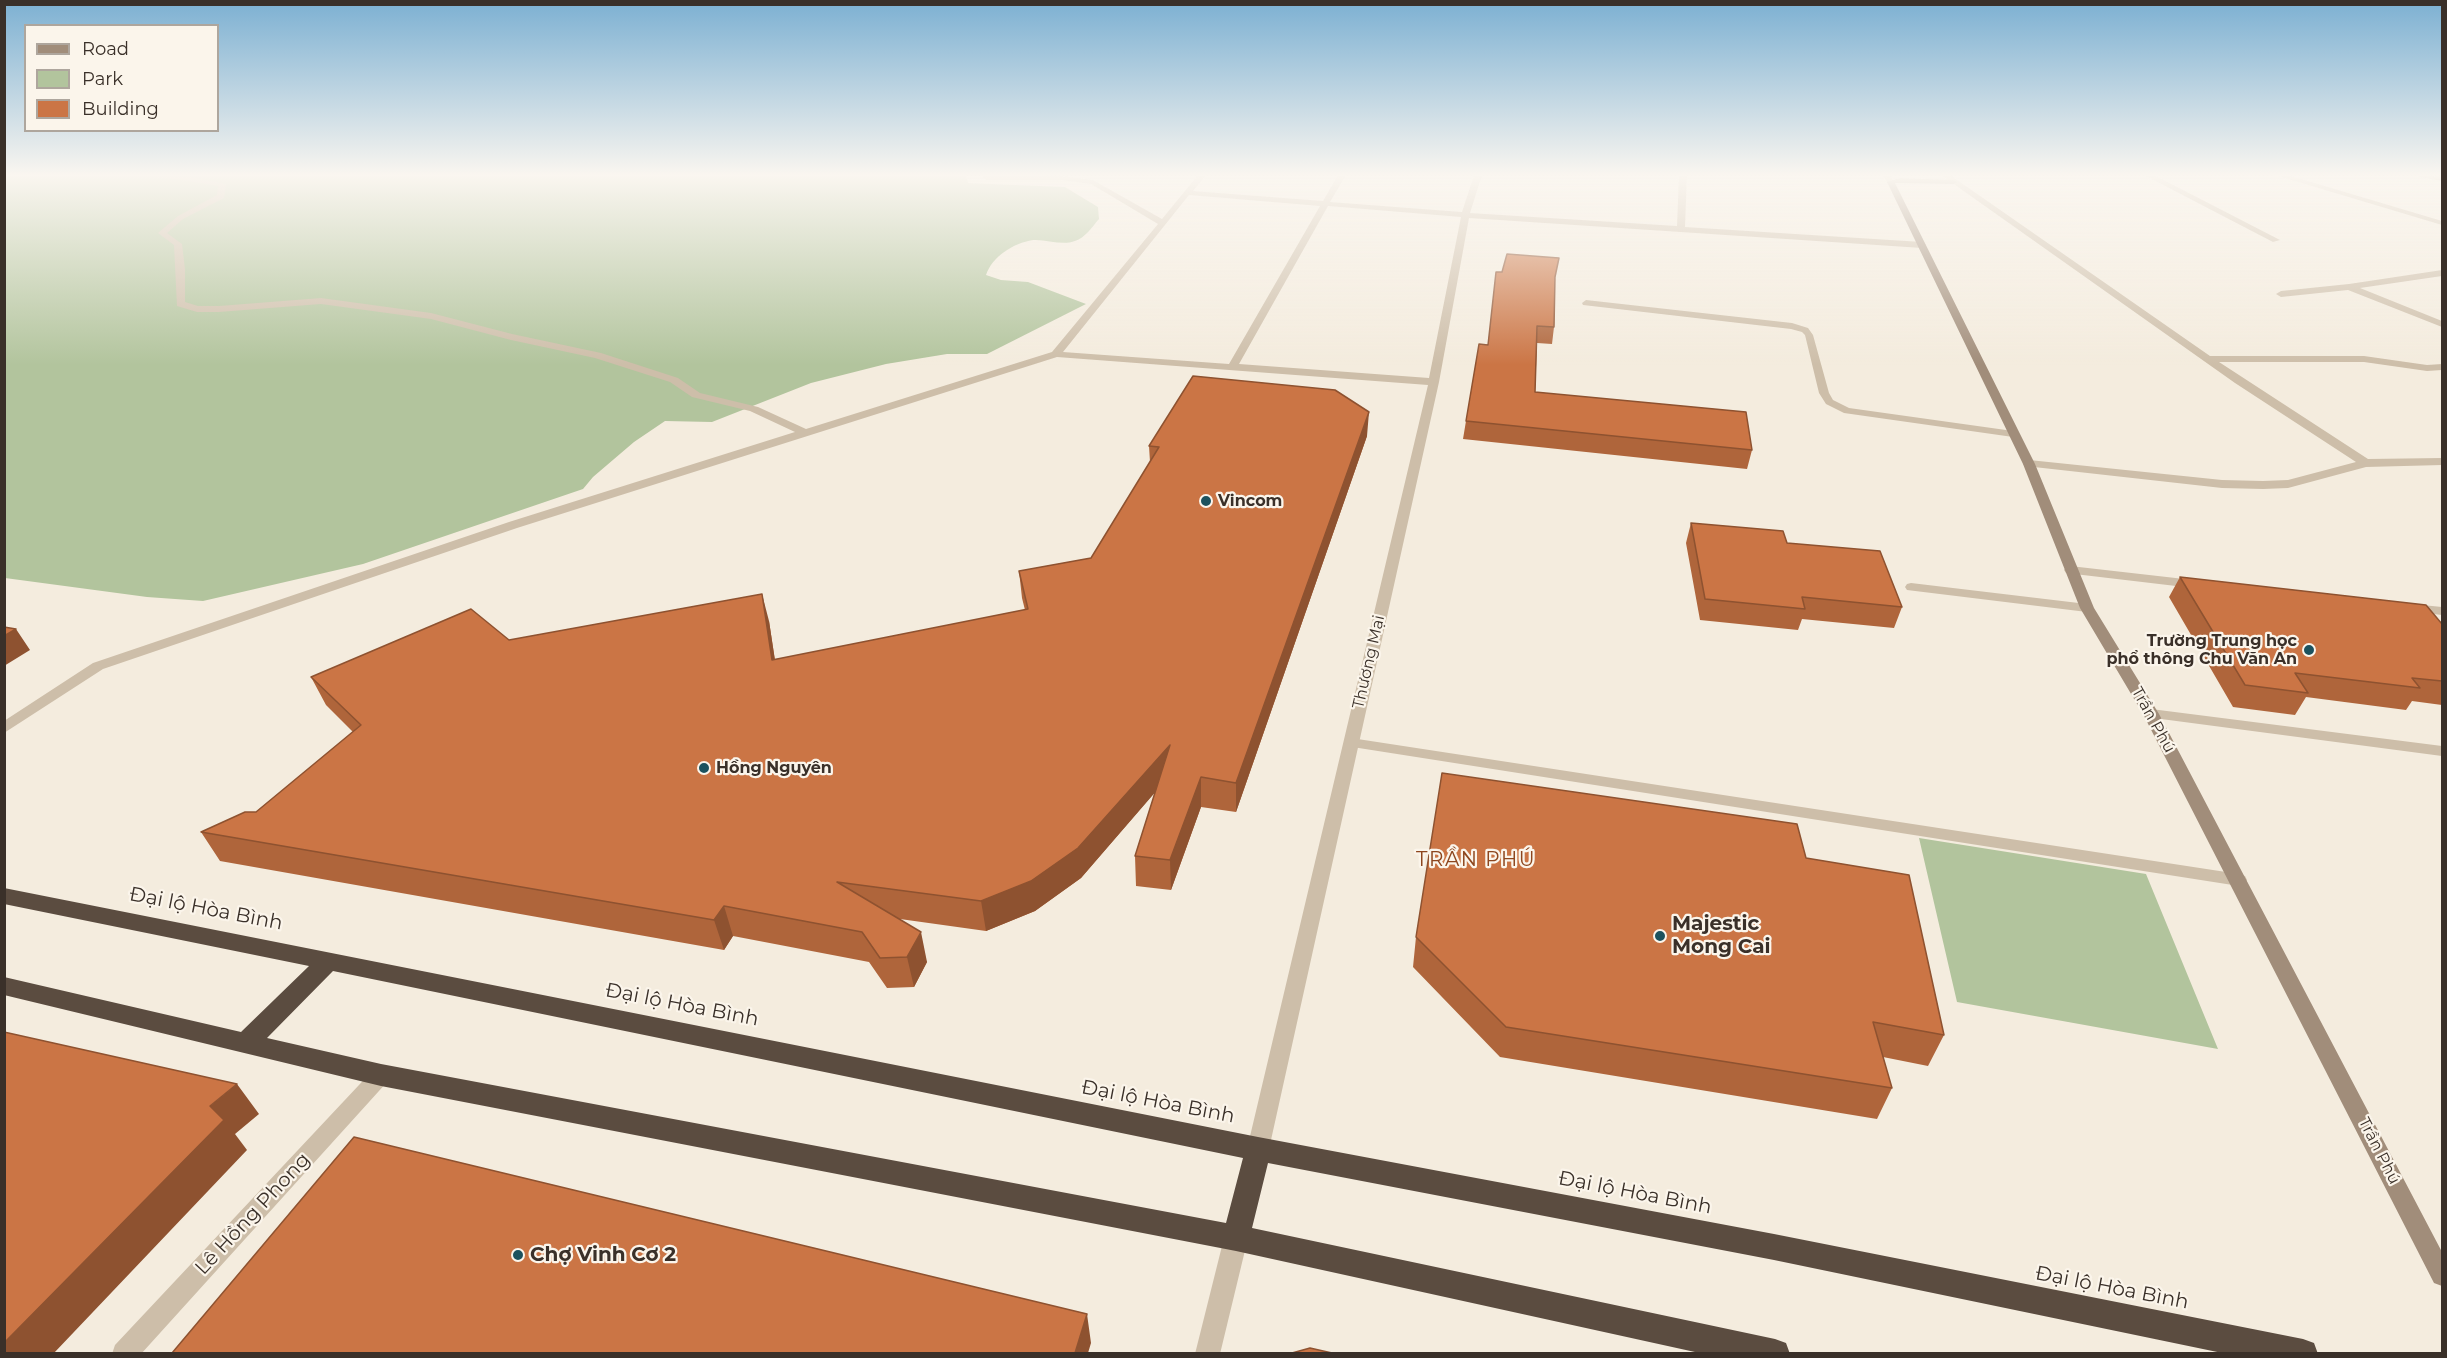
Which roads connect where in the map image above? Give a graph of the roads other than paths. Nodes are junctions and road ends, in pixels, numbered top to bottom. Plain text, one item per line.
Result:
1 (170, 238) edge
2 (1150, 238) edge
3 (1306, 238) edge
4 (1461, 238) edge
5 (1822, 238) edge
6 (1919, 238) edge
7 (2037, 238) edge
8 (2273, 238) edge
9 (2276, 240) dead end
10 (1922, 245) junction
11 (2442, 273) edge
12 (2349, 287) junction
13 (2281, 294) dead end
14 (1586, 303) dead end
15 (2442, 311) edge
16 (2417, 313) junction
17 (2442, 324) edge
18 (1056, 354) junction
19 (2208, 359) junction
20 (1232, 367) junction
21 (2442, 367) edge
22 (1434, 382) junction
23 (806, 433) junction
24 (2013, 434) junction
25 (2442, 462) edge
26 (2366, 463) junction
27 (2029, 464) junction
28 (2070, 570) junction
29 (2210, 586) edge
30 (1911, 587) dead end
31 (2396, 606) edge
32 (2087, 608) junction
33 (2442, 611) edge
34 (2151, 714) junction
35 (4, 728) edge
36 (1351, 743) junction
37 (2442, 751) edge
38 (2239, 880) junction
39 (4, 896) edge
40 (328, 962) junction
41 (4, 986) edge
42 (246, 1042) junction
43 (381, 1075) junction
44 (1258, 1149) junction
45 (1236, 1238) junction
46 (2442, 1275) edge
47 (124, 1353) edge
48 (1207, 1353) edge
49 (1775, 1353) edge
50 (2303, 1353) edge

1 - 23 street
2 - 18 street
3 - 20 street
4 - 22 street, Thương Mại
5 - 10 street
6 - 10 street, Trần Phú
7 - 19 street
8 - 9 street
10 - 24 street, Trần Phú
11 - 12 street
12 - 13 street
12 - 16 street
14 - 24 lane
15 - 16 street
16 - 17 street
18 - 20 street
18 - 23 street
19 - 21 street
19 - 26 street
20 - 22 street
22 - 36 street, Thương Mại
23 - 35 street
24 - 27 street, Trần Phú
25 - 26 street
26 - 27 street
27 - 28 street, Trần Phú
28 - 29 lane
28 - 32 street, Trần Phú
30 - 32 lane
31 - 33 lane
32 - 34 street, Trần Phú
34 - 37 street
34 - 38 street, Trần Phú
36 - 38 lane
36 - 44 street, Thương Mại
38 - 46 street, Trần Phú
39 - 40 highway, Đại lộ Hòa Bình
40 - 42 highway
40 - 44 highway, Đại lộ Hòa Bình
41 - 42 highway
42 - 43 highway
43 - 45 highway
43 - 47 street, Lê Hồng Phong
44 - 45 highway
44 - 50 highway, Đại lộ Hòa Bình
45 - 48 street
45 - 49 highway

